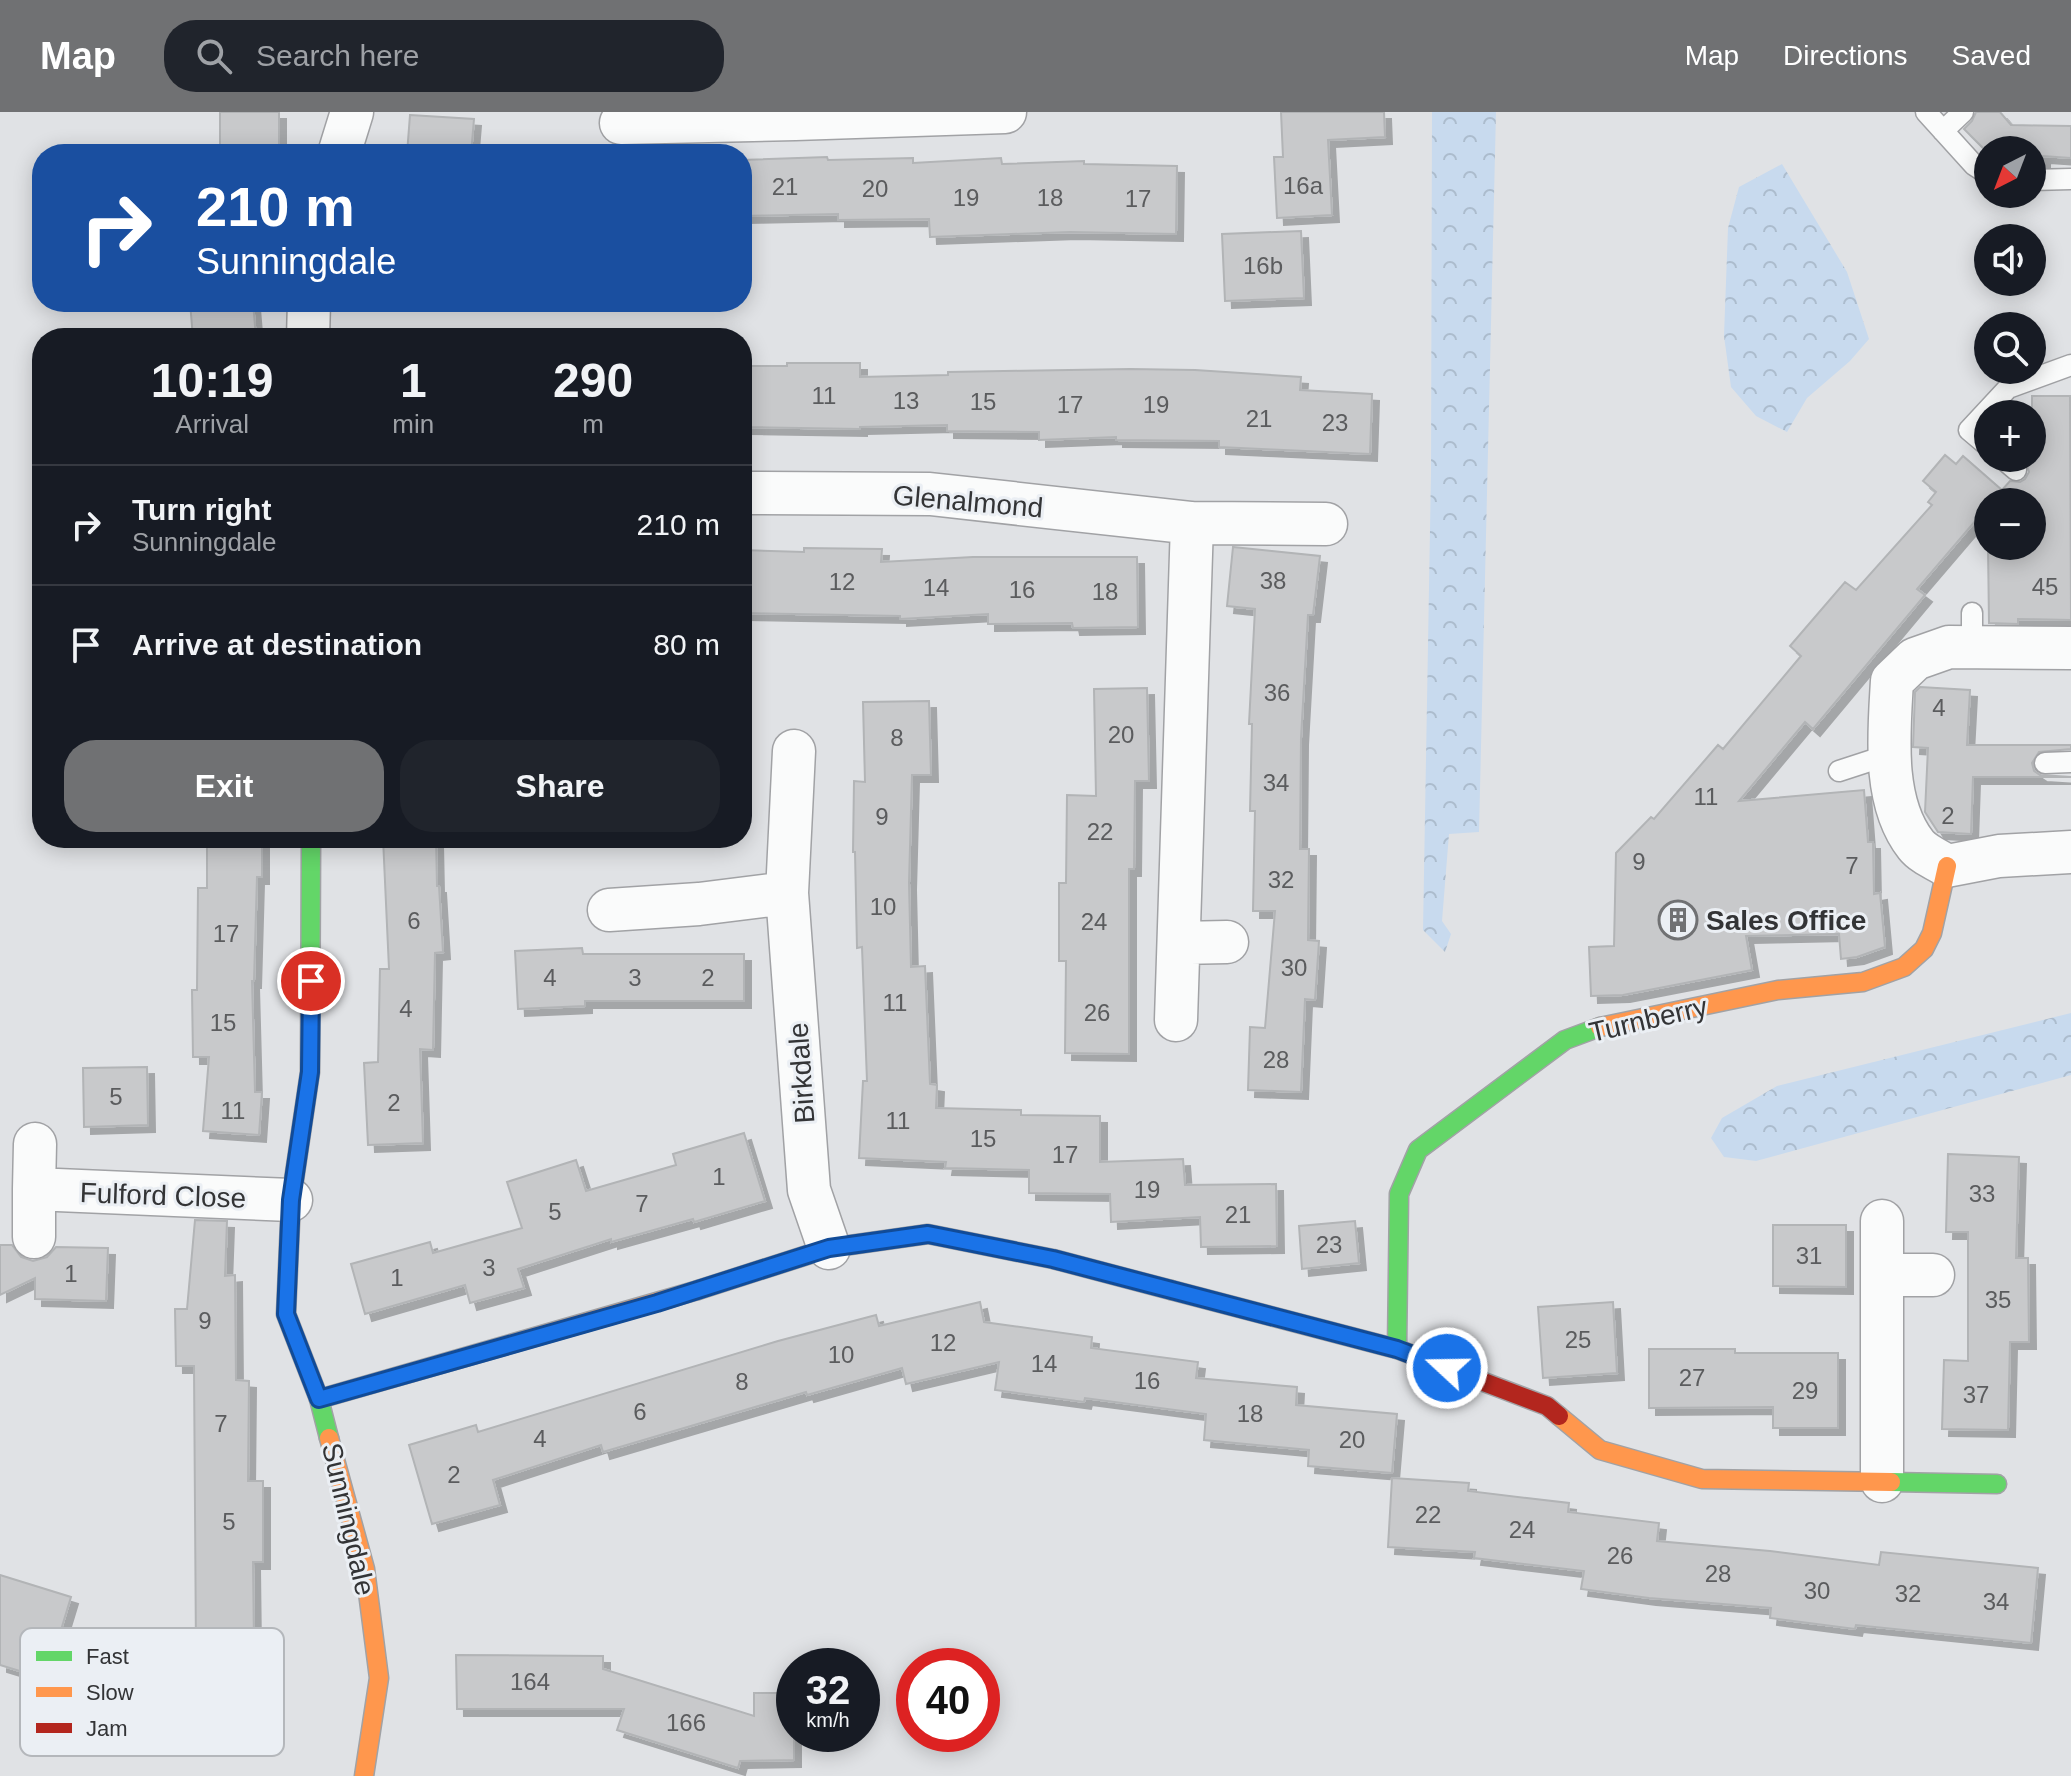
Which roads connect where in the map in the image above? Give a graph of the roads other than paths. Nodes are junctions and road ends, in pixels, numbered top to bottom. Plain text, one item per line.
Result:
1 (352, 112) edge
2 (1005, 112) edge
3 (1926, 112) edge
4 (1963, 112) edge
5 (795, 115) edge
6 (621, 123) dead end
7 (1943, 131) junction
8 (342, 144) edge
9 (1974, 165) edge
10 (2071, 179) edge
11 (2046, 180) edge
12 (2071, 365) edge
13 (1997, 400) edge
14 (752, 493) edge
15 (1192, 523) junction
16 (1326, 524) dead end
17 (2071, 648) edge
18 (794, 751) dead end
19 (1888, 755) junction
20 (2071, 762) edge
21 (2045, 763) dead end
22 (1839, 771) dead end
23 (311, 848) edge
24 (2071, 852) edge
25 (1947, 866) junction
26 (787, 893) junction
27 (609, 910) dead end
28 (1227, 942) dead end
29 (1179, 943) junction
30 (1176, 1020) dead end
31 (35, 1144) dead end
32 (34, 1189) junction
33 (291, 1200) junction
34 (1882, 1221) dead end
35 (34, 1237) dead end
36 (829, 1248) junction
37 (1882, 1275) junction
38 (1933, 1275) dead end
39 (1397, 1349) junction
40 (319, 1399) junction
41 (1882, 1481) junction
42 (1997, 1484) dead end
43 (364, 1776) edge

1 - 8 street
2 - 5 street
3 - 7 lane
4 - 7 lane
5 - 6 street
7 - 9 lane
10 - 11 lane
12 - 13 lane
14 - 15 street, Glenalmond
15 - 16 street, Glenalmond
15 - 29 street
17 - 19 street
18 - 26 street, Birkdale
19 - 22 lane
19 - 25 street
20 - 21 lane
23 - 33 street, Sunningdale
24 - 25 street
25 - 39 street, Turnberry
26 - 27 street
26 - 36 street, Birkdale
28 - 29 street
29 - 30 street
31 - 32 street
32 - 33 street, Fulford Close
32 - 35 street
33 - 40 street, Sunningdale
34 - 37 street
36 - 39 street
36 - 40 street
37 - 38 street
37 - 41 street
39 - 41 street
40 - 43 street, Sunningdale
41 - 42 street

